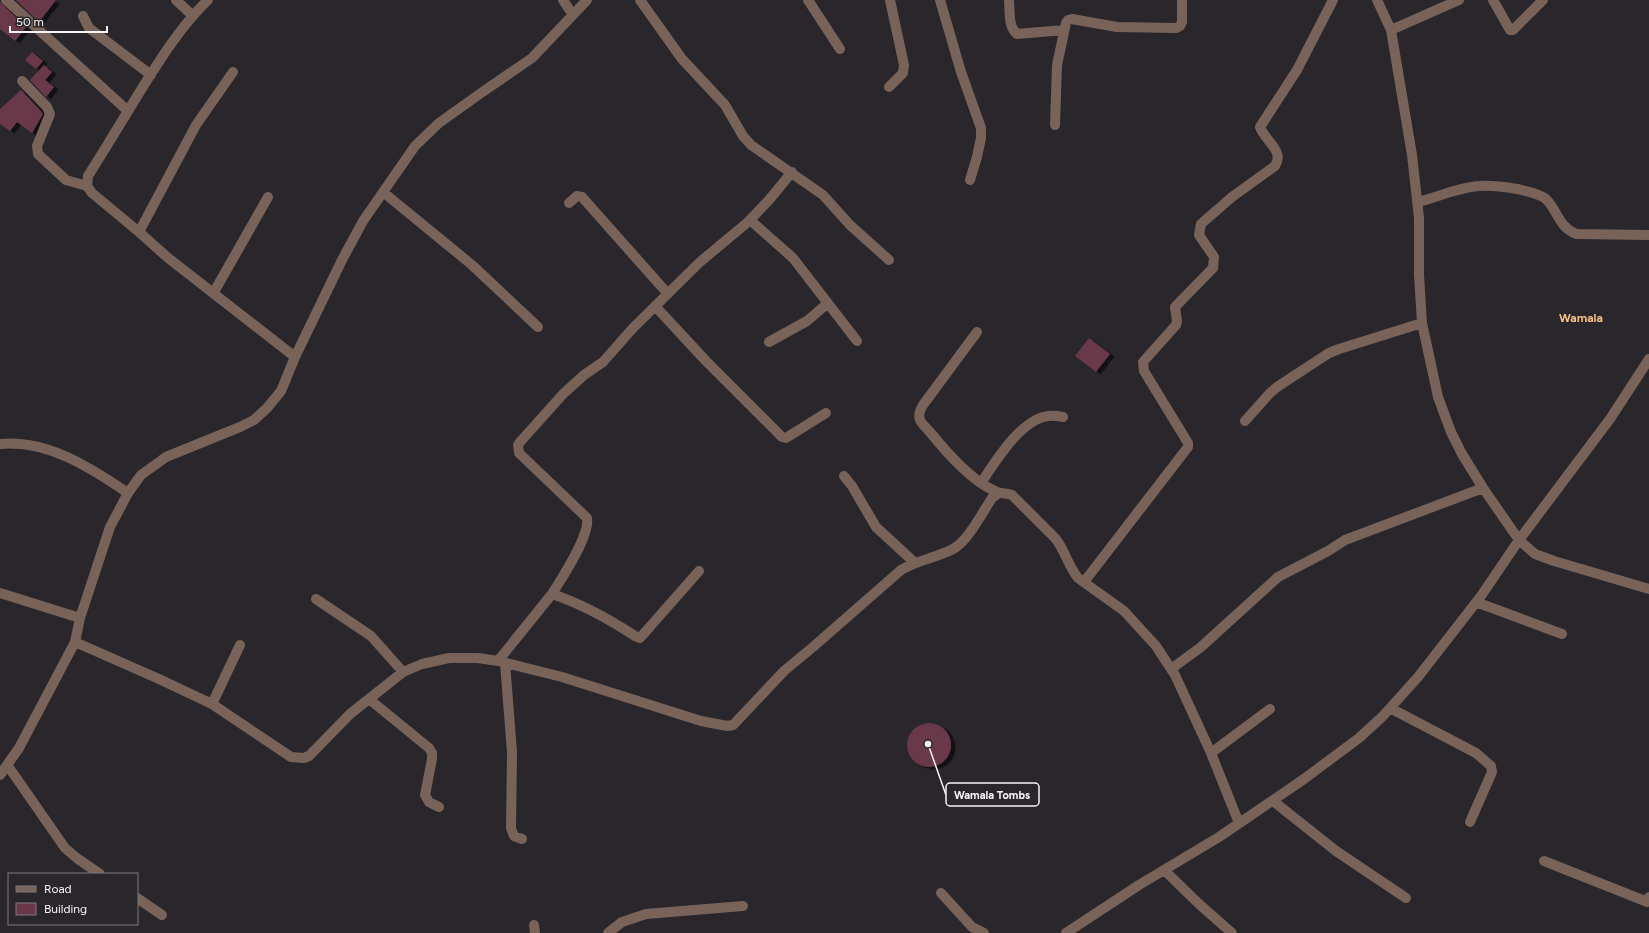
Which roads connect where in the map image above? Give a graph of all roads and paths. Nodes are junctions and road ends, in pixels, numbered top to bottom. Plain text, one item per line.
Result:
1 (6, 0) edge
2 (176, 0) edge
3 (208, 0) edge
4 (564, 0) edge
5 (588, 0) edge
6 (640, 0) edge
7 (808, 0) edge
8 (890, 0) edge
9 (940, 0) edge
10 (1009, 0) edge
11 (1182, 0) edge
12 (1333, 0) edge
13 (1376, 0) edge
14 (1459, 0) edge
15 (1493, 0) edge
16 (1543, 0) edge
17 (192, 15) junction
18 (572, 15) junction
19 (83, 16) dead end
20 (1064, 30) junction
21 (1391, 30) junction
22 (840, 49) dead end
23 (234, 72) dead end
24 (151, 75) junction
25 (22, 81) dead end
26 (889, 87) dead end
27 (128, 111) junction
28 (1055, 125) dead end
29 (792, 172) junction
30 (970, 180) dead end
31 (86, 186) junction
32 (383, 192) junction
33 (268, 197) dead end
34 (1418, 202) junction
35 (569, 203) dead end
36 (750, 220) junction
37 (139, 232) junction
38 (1649, 235) edge
39 (890, 260) dead end
40 (214, 292) junction
41 (668, 294) junction
42 (828, 303) junction
43 (656, 306) junction
44 (1422, 323) junction
45 (538, 327) dead end
46 (977, 332) dead end
47 (857, 341) dead end
48 (769, 342) dead end
49 (295, 357) junction
50 (1649, 359) edge
51 (826, 413) dead end
52 (1063, 417) dead end
53 (1244, 421) dead end
54 (0, 444) edge
55 (844, 476) dead end
56 (981, 483) junction
57 (1483, 488) junction
58 (128, 493) junction
59 (999, 493) junction
60 (1519, 540) junction
61 (914, 563) junction
62 (699, 571) dead end
63 (1084, 582) junction
64 (1649, 589) edge
65 (0, 593) edge
66 (552, 594) junction
67 (316, 599) dead end
68 (1476, 602) junction
69 (80, 618) junction
70 (1562, 634) dead end
71 (75, 642) junction
72 (240, 645) dead end
73 (501, 662) junction
74 (1171, 669) junction
75 (403, 672) junction
76 (369, 699) junction
77 (212, 704) junction
78 (1390, 708) junction
79 (1270, 709) dead end
80 (1211, 753) junction
81 (8, 766) junction
82 (0, 775) edge
83 (1272, 801) junction
84 (438, 807) dead end
85 (1470, 822) dead end
86 (1239, 824) junction
87 (522, 839) dead end
88 (1544, 862) dead end
89 (1164, 870) junction
90 (99, 873) edge
91 (941, 893) dead end
92 (1406, 898) dead end
93 (1649, 898) edge
94 (138, 899) edge
95 (743, 906) dead end
96 (162, 915) dead end
97 (972, 930) edge
98 (608, 933) edge
99 (984, 933) edge
100 (1066, 933) edge
101 (1232, 933) edge

1 - 27 street
2 - 17 street
3 - 17 street
4 - 18 street
5 - 18 street
6 - 29 street
7 - 22 street
8 - 26 street
9 - 30 street
10 - 20 street
11 - 20 street
12 - 63 street
13 - 21 street
14 - 21 street
15 - 16 street
17 - 24 street
18 - 32 street
19 - 24 street
20 - 28 street
21 - 34 street
23 - 37 street
24 - 27 street
25 - 31 street
27 - 31 street
29 - 36 street
29 - 39 street
31 - 37 street
32 - 45 street
32 - 49 street
33 - 40 street
34 - 38 street
34 - 44 street
35 - 41 street
36 - 41 street
36 - 42 street
37 - 40 street
40 - 49 street
41 - 43 street
42 - 47 street
42 - 48 street
43 - 51 street
43 - 66 street
44 - 53 street
44 - 57 street
46 - 56 street
49 - 58 street
50 - 60 street
52 - 56 street
54 - 58 street
55 - 61 street
56 - 59 street
57 - 60 street
57 - 74 street
58 - 69 street
59 - 61 street
59 - 63 street
60 - 64 street
60 - 68 street
61 - 73 street
62 - 66 street
63 - 74 street
65 - 69 street
66 - 73 street
67 - 75 street
68 - 70 street
68 - 78 street
69 - 71 street
71 - 77 street
71 - 81 street
72 - 77 street
73 - 75 street
73 - 87 street
74 - 80 street
75 - 76 street
76 - 77 street
76 - 84 street
78 - 83 street
78 - 85 street
79 - 80 street
80 - 86 street
81 - 82 street
81 - 90 street
83 - 86 street
83 - 92 street
86 - 89 street
88 - 93 street
89 - 100 street
89 - 101 street
91 - 97 street
94 - 96 street
95 - 98 street
97 - 99 street

